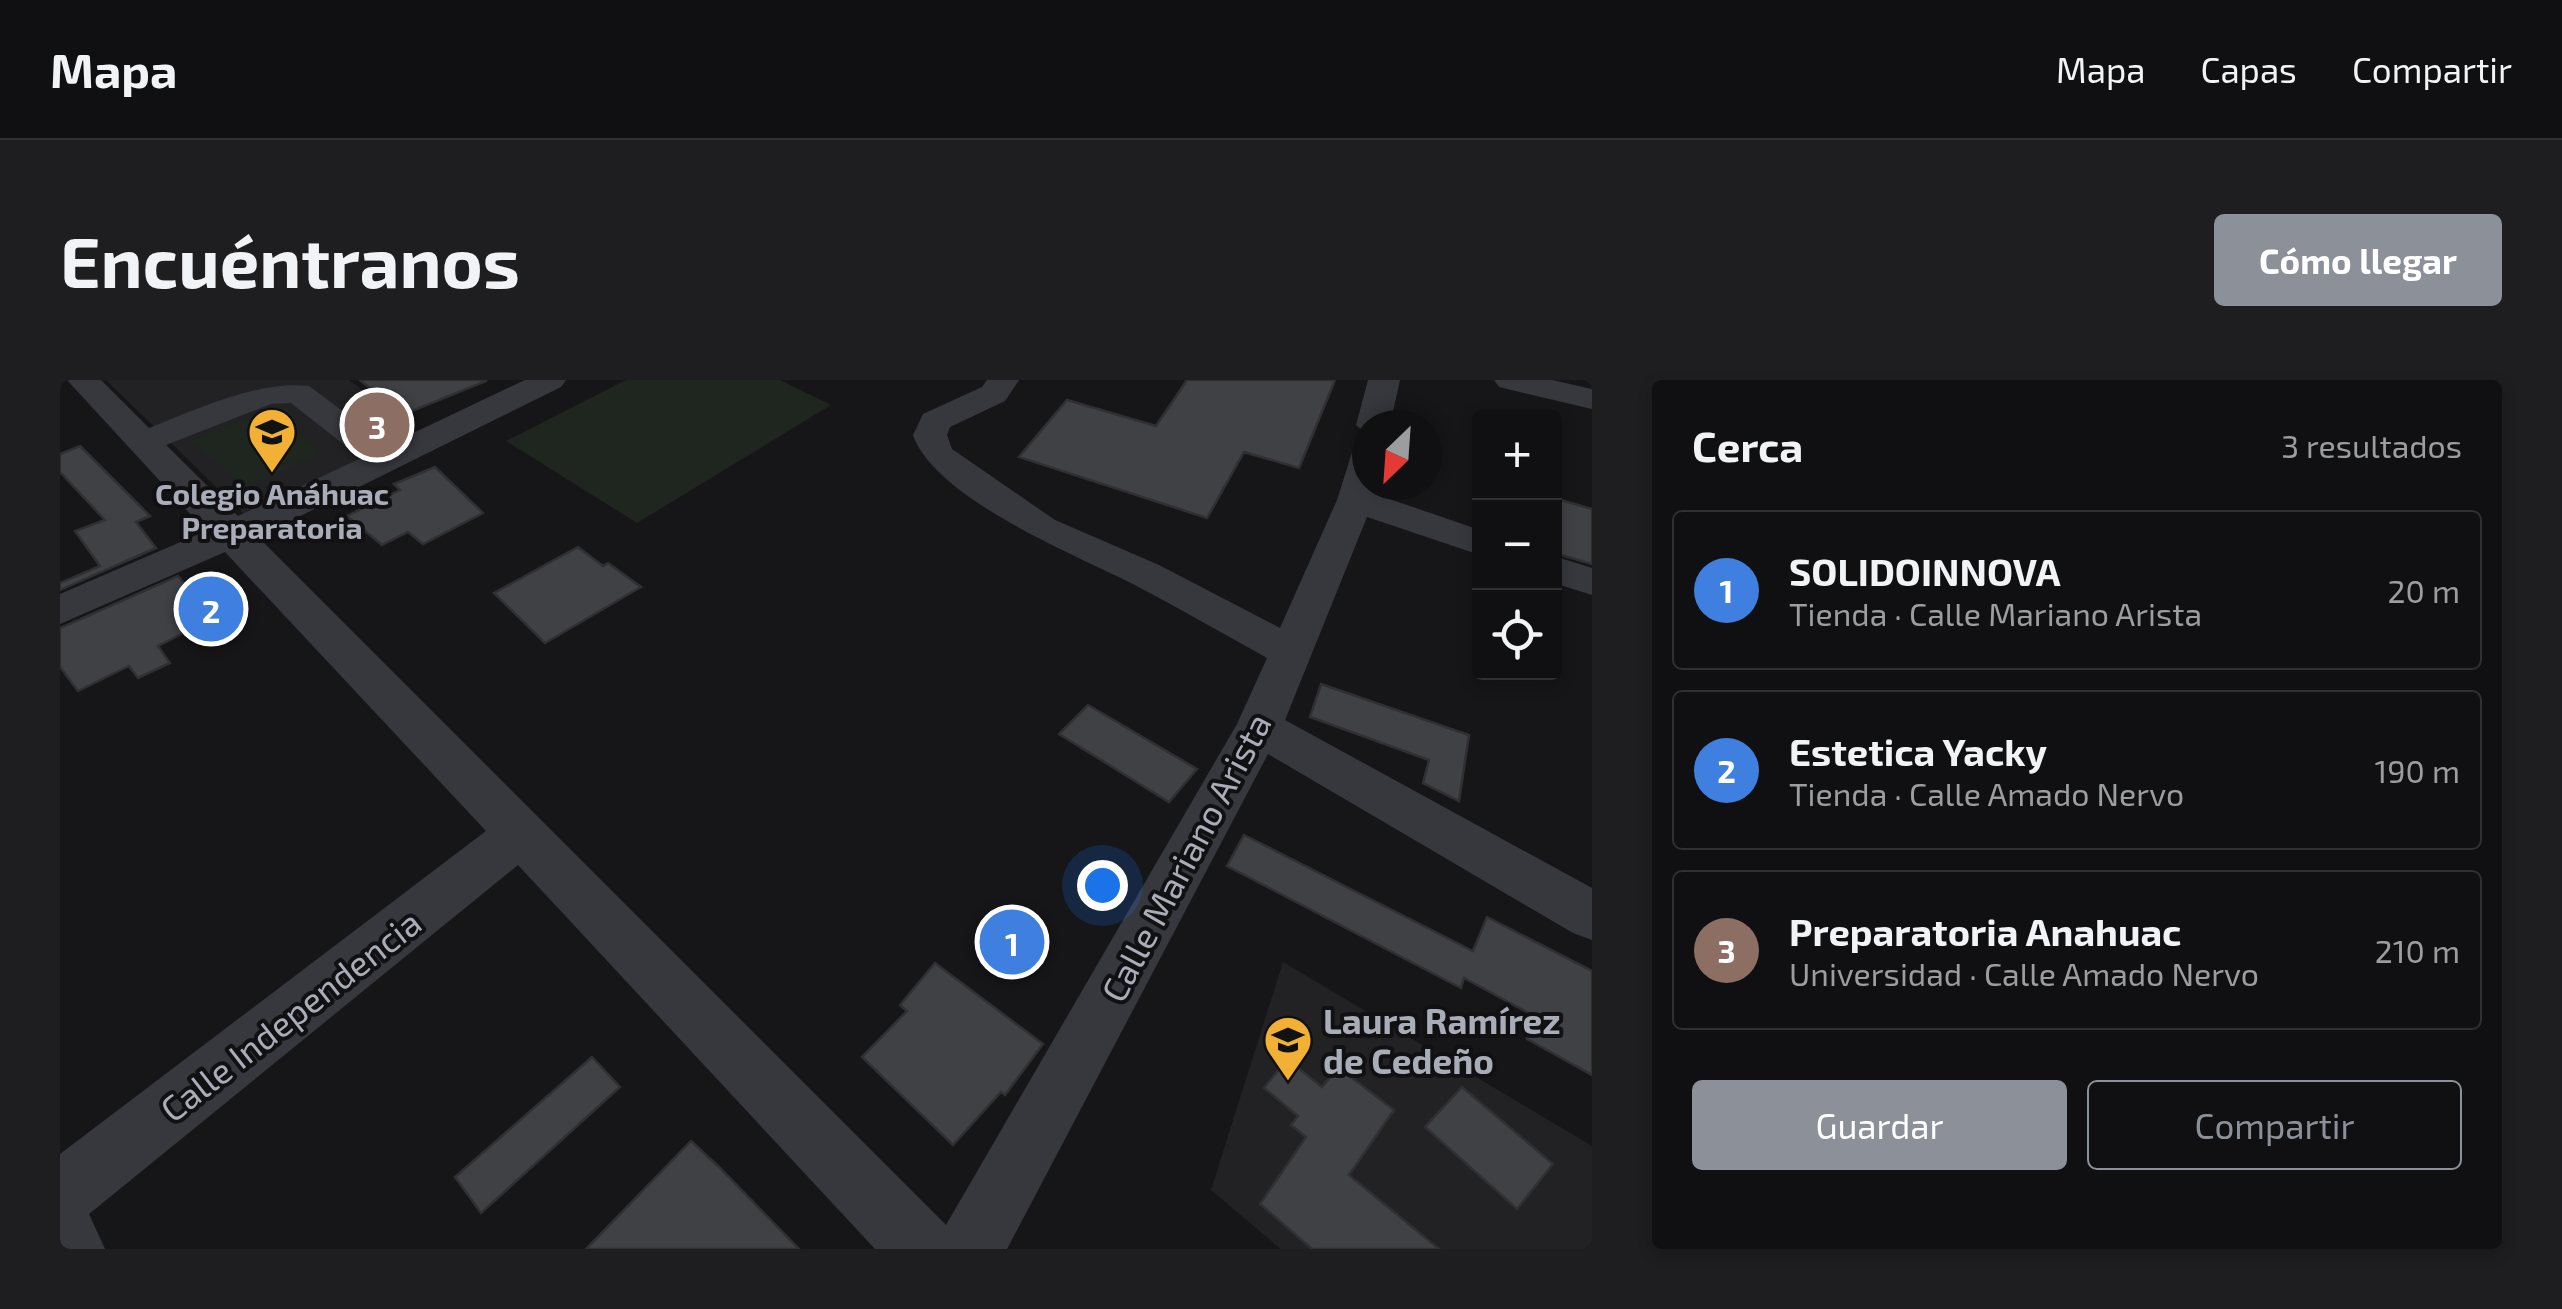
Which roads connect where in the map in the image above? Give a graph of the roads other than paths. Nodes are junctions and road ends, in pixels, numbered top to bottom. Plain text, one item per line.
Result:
1 (84, 380) edge
2 (550, 380) edge
3 (1002, 380) edge
4 (1384, 380) edge
5 (1510, 380) edge
6 (1592, 399) edge
7 (1377, 410) edge
8 (142, 442) junction
9 (385, 460) junction
10 (1355, 500) joint
11 (230, 535) junction
12 (1472, 540) edge
13 (1562, 572) edge
14 (1592, 582) edge
15 (60, 610) edge
16 (1291, 652) junction
17 (1259, 727) junction
18 (520, 834) junction
19 (1592, 916) edge
20 (60, 1195) edge
21 (60, 1228) edge
22 (71, 1249) edge
23 (922, 1249) edge
24 (970, 1249) edge

1 - 8 street
2 - 9 street
3 - 16 street
4 - 7 street
5 - 6 street
8 - 9 street
8 - 11 street
9 - 11 street
10 - 12 street
10 - 16 street, Calle Mariano Arista
11 - 15 street
11 - 18 street
13 - 14 street
16 - 17 street, Calle Mariano Arista
17 - 19 street
17 - 24 street, Calle Mariano Arista
18 - 20 street, Calle Independencia
18 - 23 street
21 - 22 street

